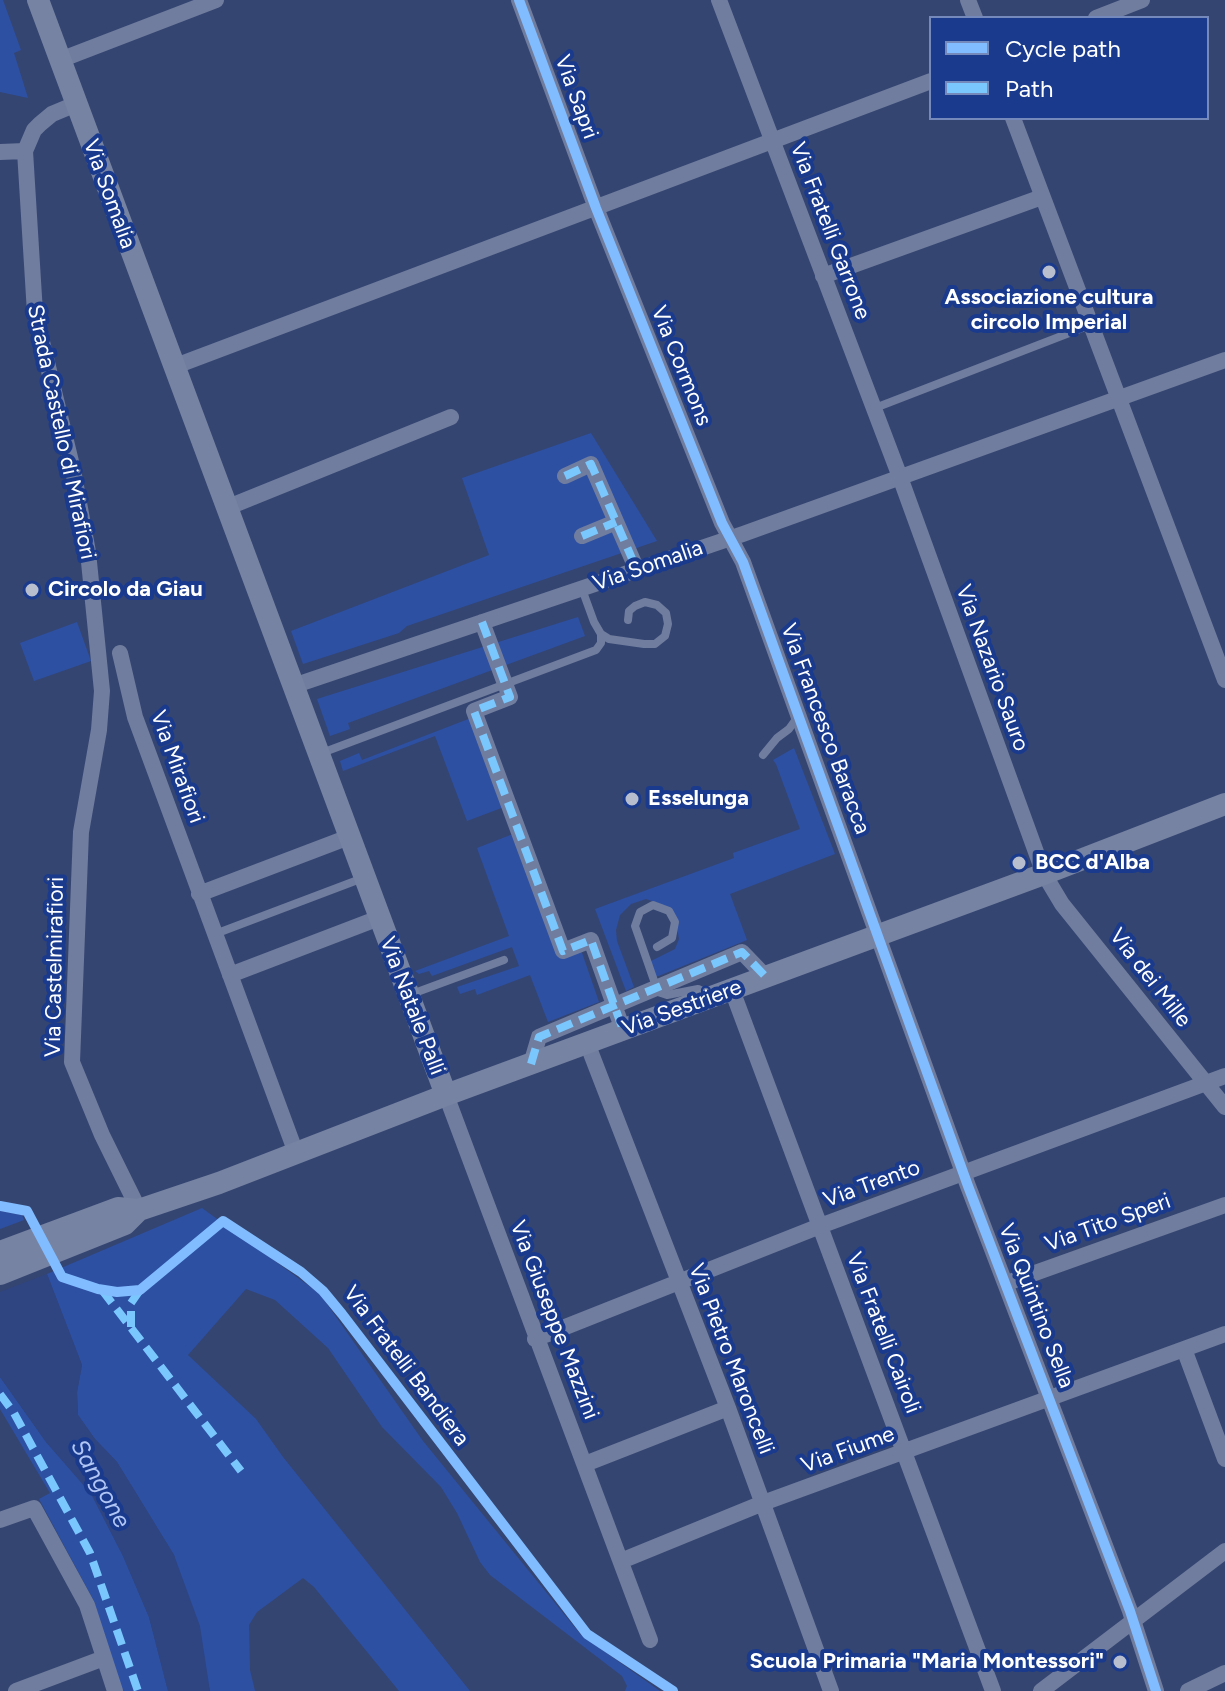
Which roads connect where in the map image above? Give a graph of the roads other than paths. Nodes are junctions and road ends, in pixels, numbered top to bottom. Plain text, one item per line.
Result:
1 (38, 0) edge
2 (216, 0) edge
3 (519, 0) edge
4 (719, 0) edge
5 (1142, 0) edge
6 (1101, 16) edge
7 (60, 60) junction
8 (929, 82) edge
9 (76, 104) junction
10 (1014, 120) edge
11 (772, 139) junction
12 (25, 151) junction
13 (0, 152) edge
14 (1042, 197) junction
15 (596, 208) junction
16 (823, 276) junction
17 (1090, 325) junction
18 (1225, 360) edge
19 (173, 367) junction
20 (1118, 398) junction
21 (873, 408) junction
22 (451, 417) dead end
23 (565, 476) dead end
24 (900, 477) junction
25 (226, 508) junction
26 (616, 522) junction
27 (582, 536) dead end
28 (730, 538) junction
29 (637, 570) junction
30 (582, 589) junction
31 (628, 620) dead end
32 (482, 622) junction
33 (601, 634) junction
34 (120, 653) dead end
35 (1225, 680) edge
36 (505, 685) junction
37 (293, 686) junction
38 (799, 714) junction
39 (318, 755) junction
40 (763, 755) dead end
41 (93, 760) joint
42 (1225, 804) edge
43 (349, 837) junction
44 (1044, 874) junction
45 (364, 878) junction
46 (199, 894) junction
47 (379, 918) junction
48 (214, 934) junction
49 (879, 935) junction
50 (657, 947) dead end
51 (504, 960) dead end
52 (230, 975) junction
53 (766, 977) junction
54 (657, 988) junction
55 (723, 993) junction
56 (408, 995) junction
57 (615, 1005) junction
58 (623, 1030) junction
59 (587, 1043) junction
60 (531, 1064) junction
61 (1225, 1076) edge
62 (1205, 1083) junction
63 (446, 1095) junction
64 (1225, 1107) edge
65 (296, 1153) junction
66 (964, 1174) junction
67 (1225, 1205) edge
68 (139, 1210) junction
69 (820, 1226) junction
70 (71, 1236) junction
71 (0, 1252) edge
72 (0, 1274) edge
73 (678, 1282) junction
74 (1007, 1283) junction
75 (1225, 1334) edge
76 (535, 1339) junction
77 (1184, 1349) junction
78 (1049, 1399) junction
79 (728, 1408) junction
80 (904, 1453) junction
81 (1225, 1459) edge
82 (585, 1464) junction
83 (763, 1503) junction
84 (0, 1520) edge
85 (1225, 1551) edge
86 (621, 1561) junction
87 (1133, 1621) junction
88 (650, 1640) dead end
89 (104, 1658) junction
90 (1225, 1673) edge
91 (16, 1691) edge
92 (115, 1691) edge
93 (831, 1691) edge
94 (993, 1691) edge
95 (1041, 1691) edge
96 (1156, 1691) edge
97 (1188, 1691) edge

1 - 7 main road
2 - 7 street
3 - 15 street, Via Sapri
4 - 11 street, Via Fratelli Garrone
5 - 6 street
7 - 9 main road, Via Somalia
8 - 11 street
9 - 12 street
9 - 19 main road, Via Somalia
10 - 14 street
11 - 15 street
11 - 16 street, Via Fratelli Garrone
12 - 13 street
12 - 41 street, Strada Castello di Mirafiori
14 - 16 street
14 - 17 street
15 - 19 street
15 - 28 street, Via Cormons
16 - 21 street, Via Fratelli Garrone
17 - 20 street
17 - 21 lane
18 - 20 street, Via Somalia
19 - 25 main road, Via Somalia
20 - 24 street, Via Somalia
20 - 35 street
21 - 24 street, Via Fratelli Garrone
22 - 25 street
23 - 26 street
24 - 28 street, Via Somalia
24 - 44 street, Via Nazario Sauro
25 - 37 main road, Via Somalia
26 - 27 street
26 - 29 street
28 - 29 street, Via Somalia
28 - 38 street, Via Francesco Baracca
29 - 30 street, Via Somalia
30 - 32 street, Via Somalia
30 - 33 lane
31 - 33 lane
32 - 36 street
32 - 37 street, Via Somalia
33 - 36 lane
34 - 46 street, Via Mirafiori
36 - 39 lane
36 - 57 street
37 - 39 main road
38 - 40 lane
38 - 49 street, Via Francesco Baracca
39 - 43 main road
41 - 68 street, Via Castelmirafiori
42 - 44 main road, Via Sestriere
43 - 45 main road, Via Natale Palli
43 - 46 street
44 - 49 main road, Via Sestriere
44 - 62 street, Via dei Mille
45 - 47 main road, Via Natale Palli
45 - 48 lane
46 - 48 street, Via Mirafiori
47 - 52 street
47 - 56 main road, Via Natale Palli
48 - 52 street, Via Mirafiori
49 - 53 main road, Via Sestriere
49 - 66 street, Via Quintino Sella
50 - 54 lane
51 - 56 lane
52 - 65 street
53 - 54 street
53 - 55 main road, Via Sestriere
54 - 55 lane
54 - 57 street
55 - 58 main road, Via Sestriere
55 - 69 street, Via Fratelli Cairoli
56 - 63 main road, Via Natale Palli
57 - 58 street
57 - 60 street
58 - 59 main road, Via Sestriere
59 - 60 main road, Via Sestriere
59 - 73 street, Via Pietro Maroncelli
60 - 63 main road, Via Sestriere
61 - 62 street, Via Trento
62 - 64 street, Via dei Mille
62 - 66 street, Via Trento
63 - 65 main road, Via Sestriere
63 - 76 street, Via Giuseppe Mazzini
65 - 68 main road, Via Sestriere
66 - 69 street, Via Trento
66 - 74 street, Via Quintino Sella
67 - 74 street, Via Tito Speri
68 - 70 main road, Via Sestriere
69 - 73 street, Via Trento
69 - 80 street, Via Fratelli Cairoli
70 - 71 main road
70 - 72 main road
73 - 76 street, Via Trento
73 - 79 street, Via Pietro Maroncelli
74 - 78 street, Via Quintino Sella
75 - 77 street, Via Fiume
76 - 82 street, Via Giuseppe Mazzini
77 - 78 street, Via Fiume
77 - 81 street
78 - 80 street, Via Fiume
78 - 87 street, Via Quintino Sella
79 - 82 street
79 - 83 street, Via Pietro Maroncelli
80 - 83 street, Via Fiume
80 - 94 street, Via Fratelli Cairoli
82 - 86 street, Via Giuseppe Mazzini
83 - 86 street, Via Fiume
83 - 93 street, Via Pietro Maroncelli
84 - 89 street
85 - 87 street
86 - 88 street, Via Giuseppe Mazzini
87 - 95 street
87 - 96 street, Via Quintino Sella
89 - 91 street
89 - 92 street
90 - 97 street

